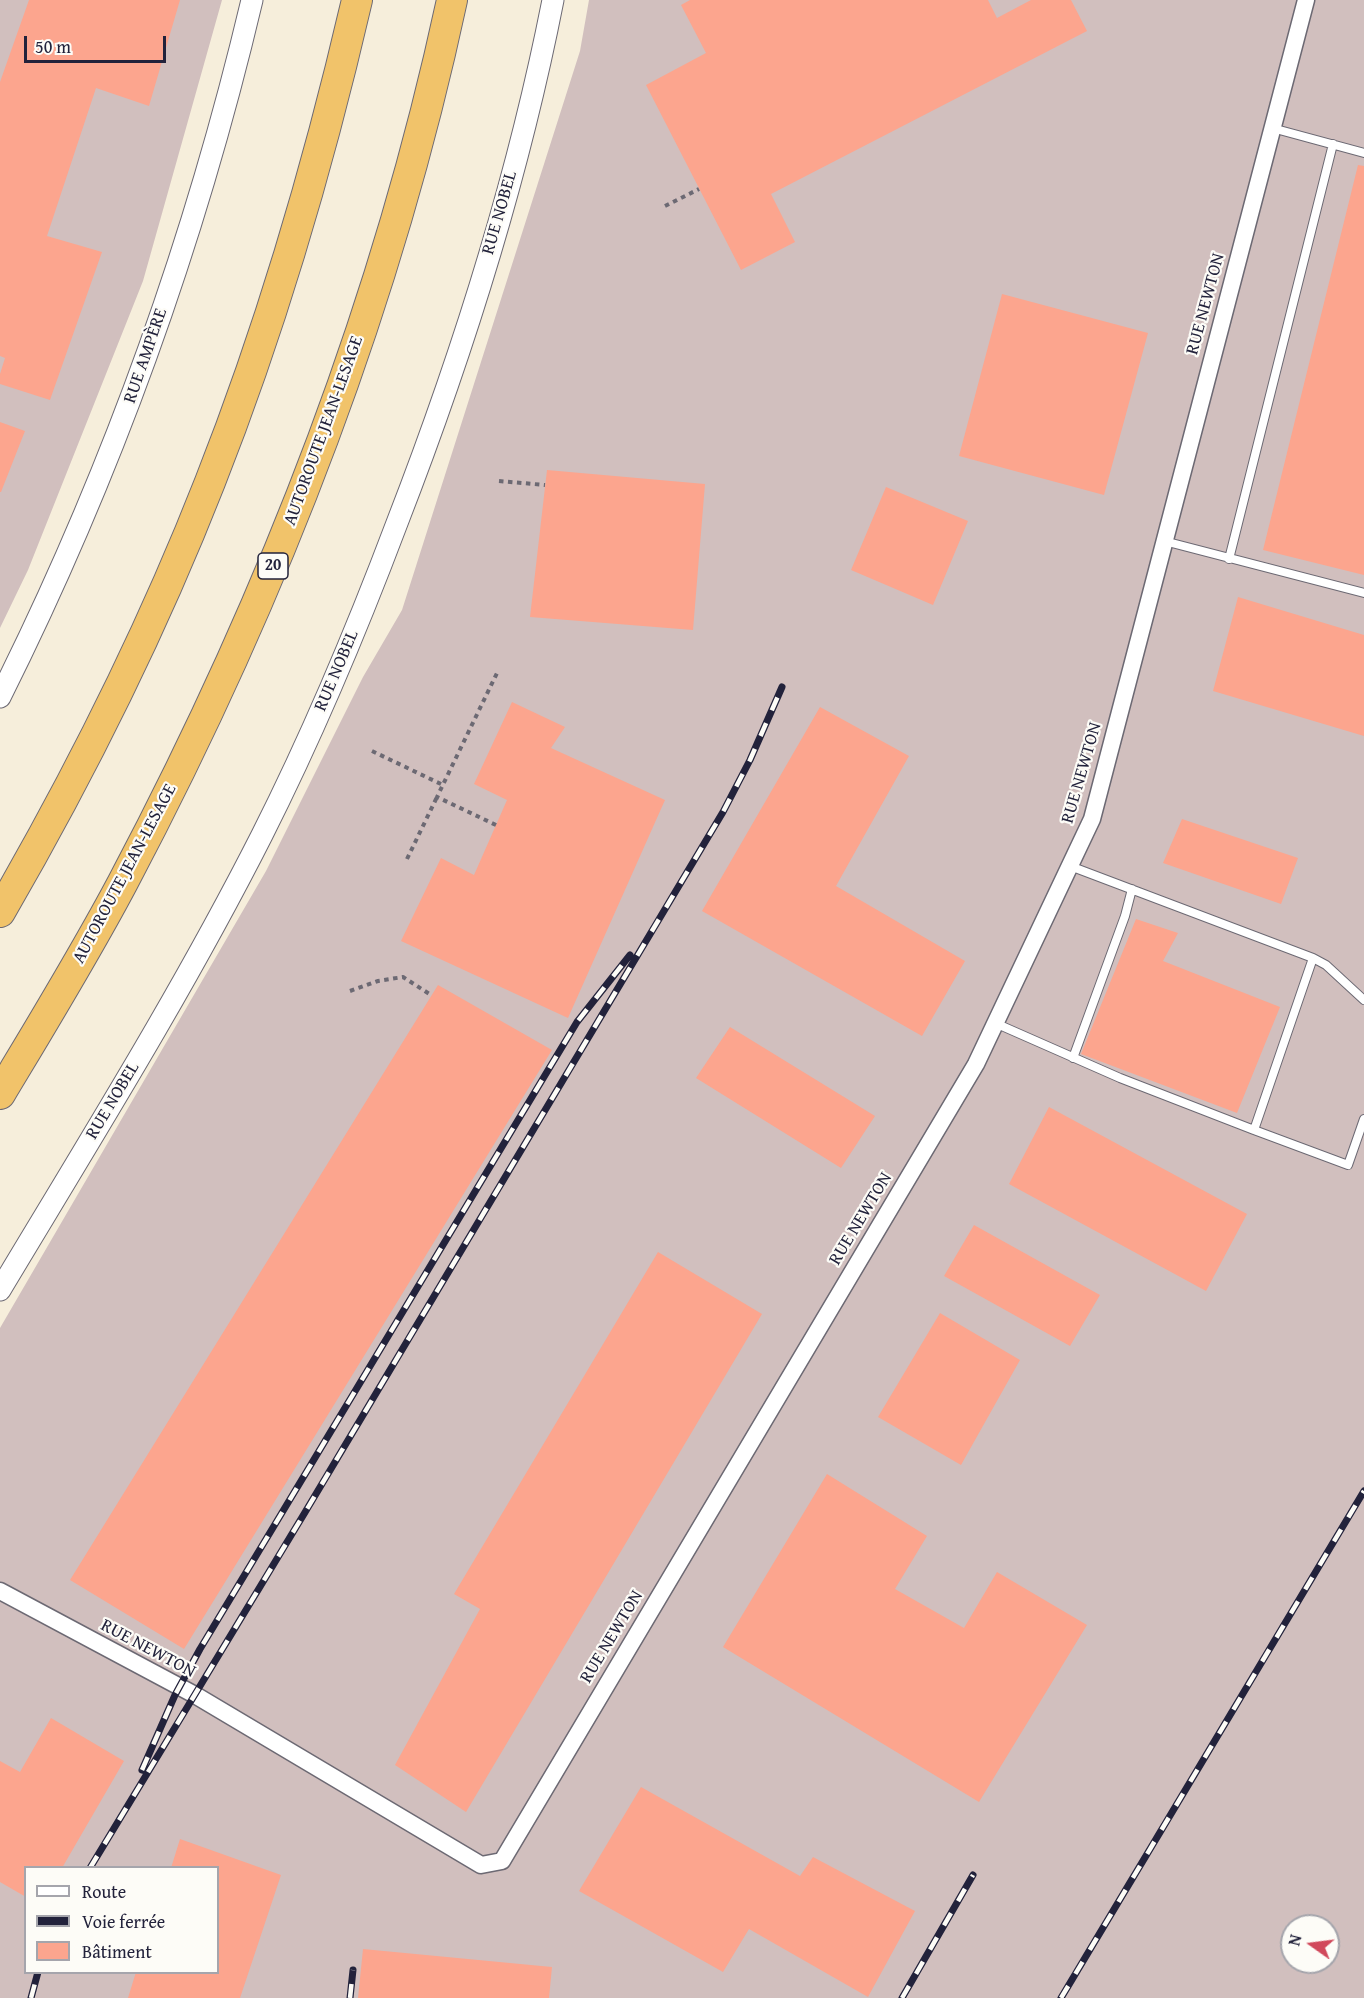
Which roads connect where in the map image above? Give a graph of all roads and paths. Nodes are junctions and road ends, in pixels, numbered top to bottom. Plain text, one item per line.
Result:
1 (252, 0) edge
2 (357, 0) edge
3 (452, 0) edge
4 (553, 0) edge
5 (1306, 0) edge
6 (1272, 128) junction
7 (1333, 144) junction
8 (1364, 153) edge
9 (699, 189) dead end
10 (665, 206) dead end
11 (499, 480) dead end
12 (545, 485) dead end
13 (1163, 541) junction
14 (1229, 559) junction
15 (1364, 592) edge
16 (497, 673) dead end
17 (0, 697) edge
18 (372, 751) dead end
19 (443, 785) junction
20 (437, 797) junction
21 (496, 825) dead end
22 (407, 859) dead end
23 (1070, 866) junction
24 (1132, 890) junction
25 (0, 912) edge
26 (1313, 958) junction
27 (350, 992) dead end
28 (431, 995) dead end
29 (1364, 1000) edge
30 (995, 1023) junction
31 (1073, 1058) junction
32 (0, 1094) edge
33 (1364, 1119) edge
34 (1254, 1130) junction
35 (0, 1290) edge
36 (0, 1592) edge

1 - 17 street, RUE AMPÈRE
2 - 25 highway
3 - 32 highway, AUTOROUTE JEAN-LESAGE / 20
4 - 35 street, RUE NOBEL
5 - 6 street, RUE NEWTON
6 - 7 lane
6 - 13 street, RUE NEWTON
7 - 8 lane
7 - 14 lane
9 - 10 path
11 - 12 path
13 - 14 lane
13 - 23 street, RUE NEWTON
14 - 15 lane
16 - 19 path
18 - 19 path
19 - 20 path
20 - 21 path
20 - 22 path
23 - 24 lane
23 - 30 street, RUE NEWTON
24 - 26 lane
24 - 31 lane
26 - 29 lane
26 - 34 lane
27 - 28 path
30 - 31 lane
30 - 36 street, RUE NEWTON
31 - 34 lane
33 - 34 lane

